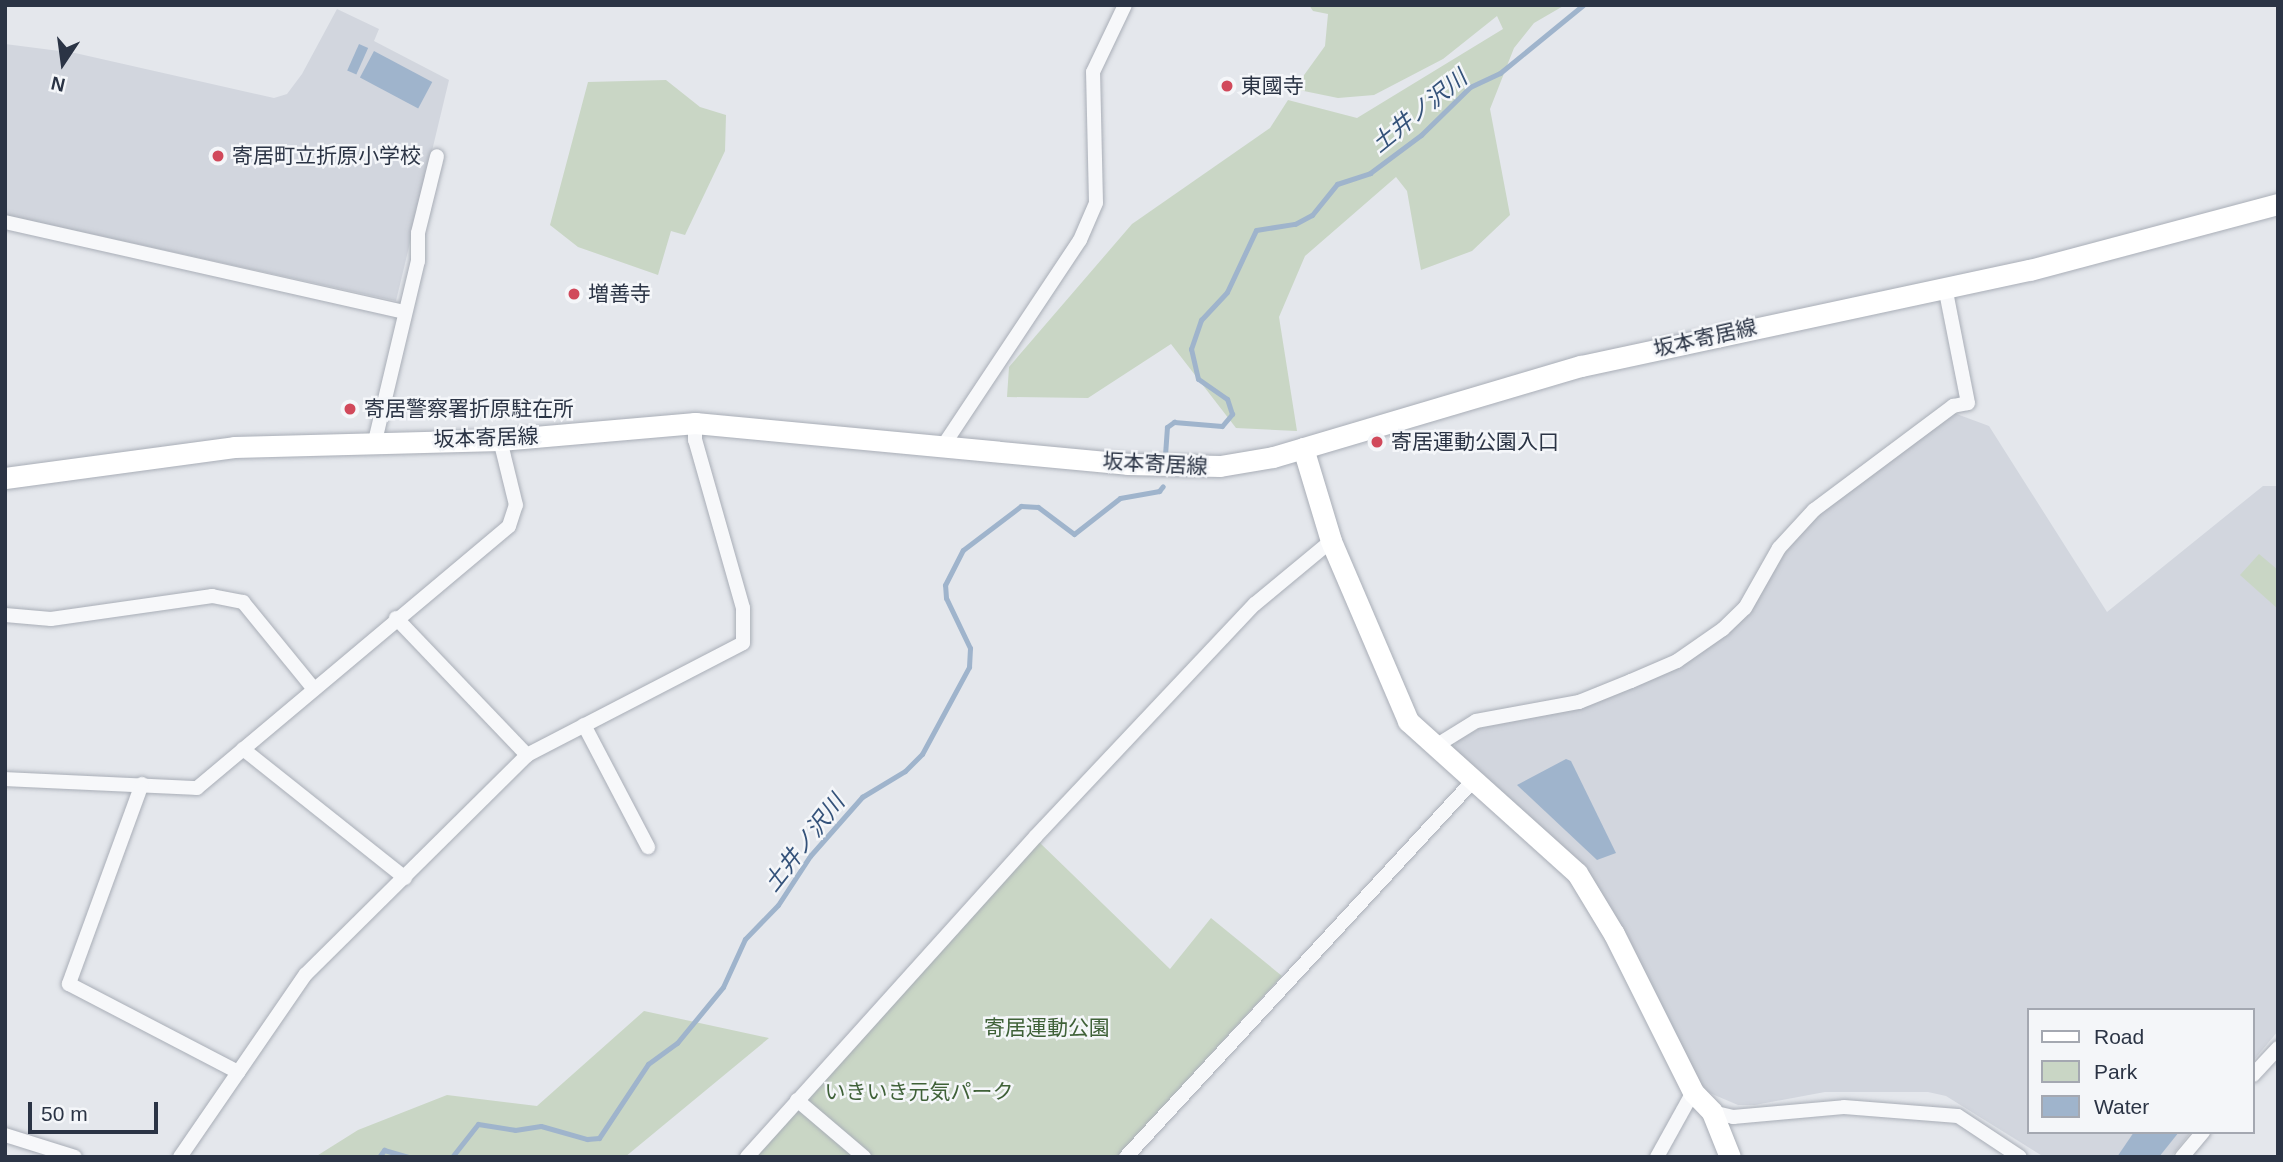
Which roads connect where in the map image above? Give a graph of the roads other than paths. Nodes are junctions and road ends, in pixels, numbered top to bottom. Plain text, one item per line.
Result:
1 (1125, 5) edge
2 (437, 156) dead end
3 (2278, 204) edge
4 (5, 222) edge
5 (1945, 287) junction
6 (403, 312) junction
7 (695, 423) junction
8 (500, 440) junction
9 (375, 441) junction
10 (943, 446) junction
11 (1303, 449) junction
12 (5, 478) edge
13 (1331, 541) junction
14 (5, 615) edge
15 (396, 618) junction
16 (314, 689) junction
17 (584, 725) junction
18 (1434, 747) junction
19 (243, 749) junction
20 (527, 755) junction
21 (5, 779) edge
22 (1472, 782) junction
23 (142, 784) junction
24 (648, 847) dead end
25 (405, 878) junction
26 (2278, 1048) edge
27 (238, 1072) junction
28 (2255, 1073) edge
29 (1693, 1092) junction
30 (797, 1100) junction
31 (1712, 1112) junction
32 (2201, 1134) edge
33 (5, 1135) edge
34 (75, 1157) edge
35 (180, 1157) edge
36 (747, 1157) edge
37 (864, 1157) edge
38 (1126, 1157) edge
39 (1657, 1157) edge
40 (1730, 1157) edge
41 (2020, 1157) edge
42 (2182, 1157) edge

1 - 10 street
2 - 6 street
3 - 5 main road, 坂本寄居線
4 - 6 street
5 - 11 main road, 坂本寄居線
5 - 18 street
6 - 9 street
7 - 8 main road, 坂本寄居線
7 - 10 main road, 坂本寄居線
7 - 17 street
8 - 9 main road, 坂本寄居線
8 - 15 street
9 - 12 main road, 坂本寄居線
10 - 11 main road, 坂本寄居線
11 - 13 main road
13 - 18 main road
13 - 30 street
14 - 16 street
15 - 16 street
15 - 20 street
16 - 19 street
17 - 20 street
17 - 24 street
18 - 22 main road
19 - 23 street
19 - 25 street
20 - 25 street
21 - 23 street
22 - 29 main road
22 - 38 street
23 - 27 street
25 - 27 street
26 - 28 street
27 - 35 street
29 - 31 main road
29 - 39 street
30 - 36 street
30 - 37 street
31 - 40 main road
31 - 41 street
32 - 42 street
33 - 34 street

